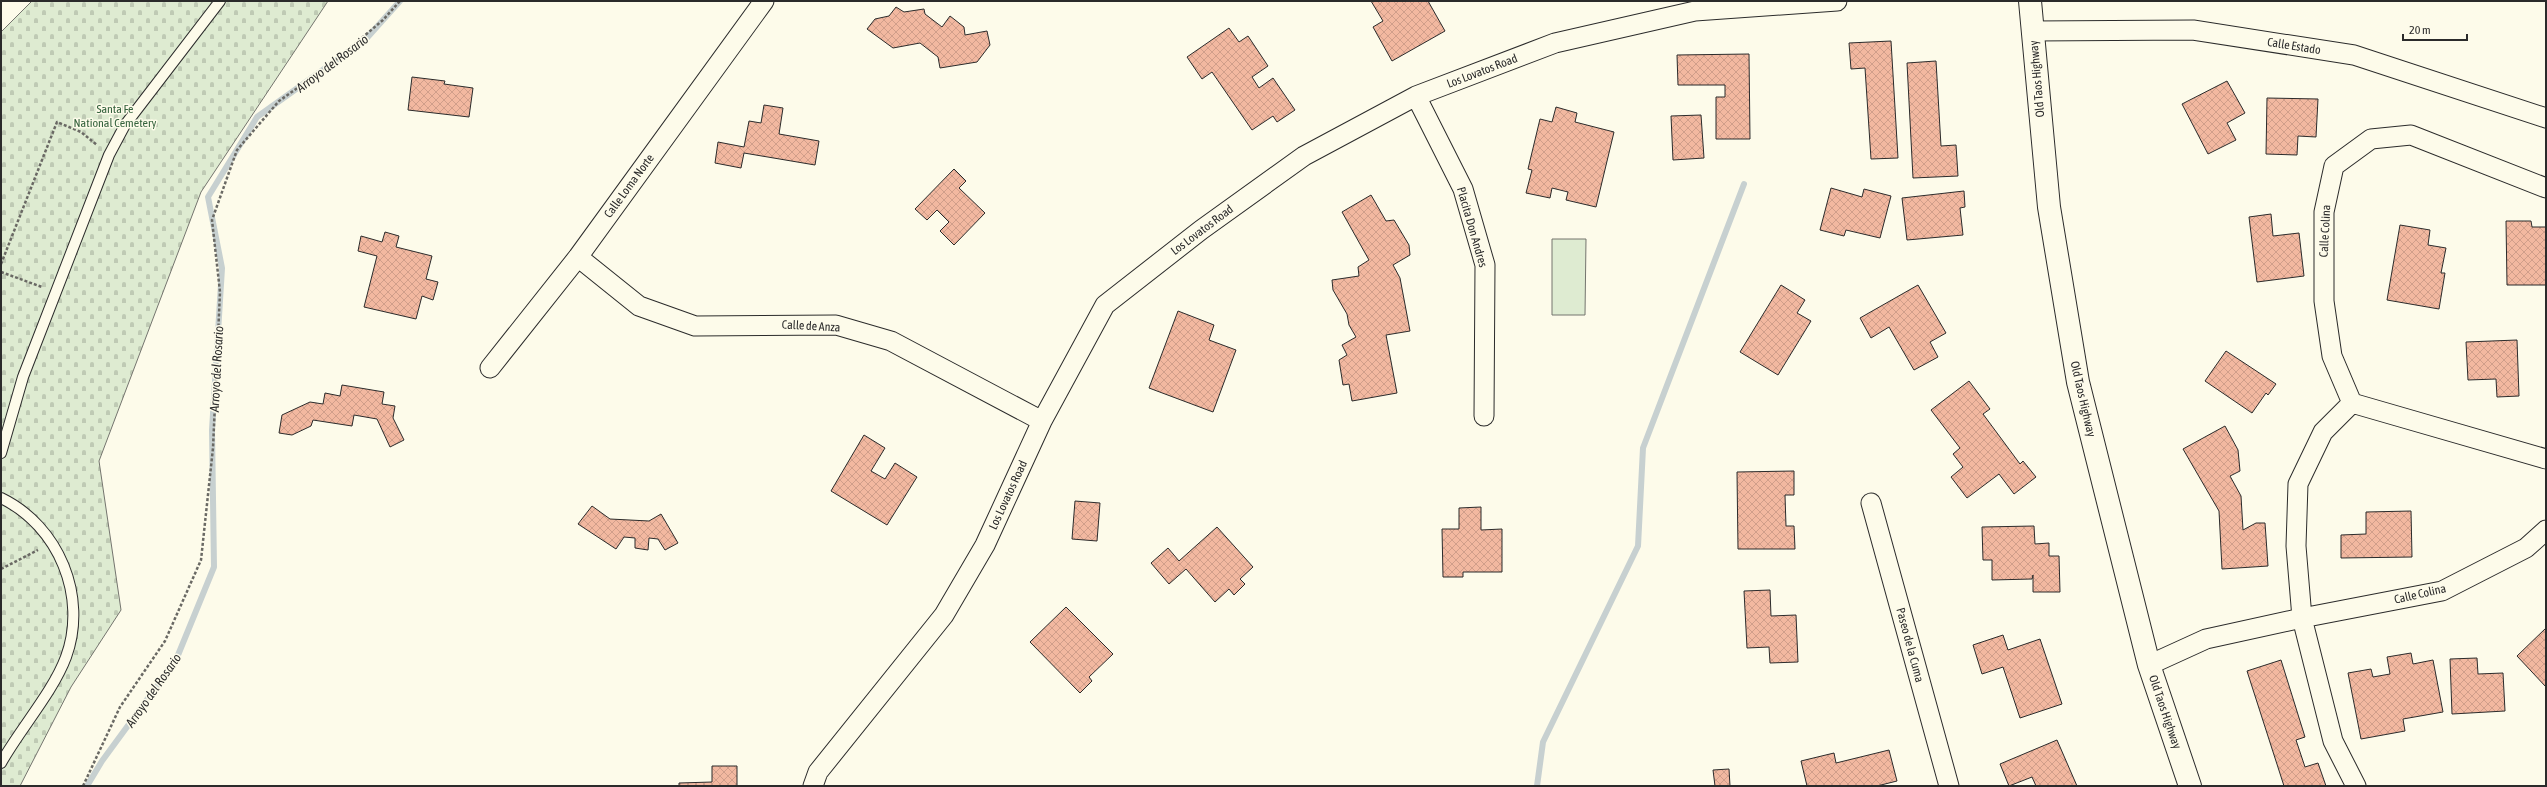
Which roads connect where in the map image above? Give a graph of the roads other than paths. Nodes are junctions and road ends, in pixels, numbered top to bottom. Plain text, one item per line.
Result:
1 (220, 1) edge
2 (764, 1) edge
3 (1837, 1) edge
4 (2030, 1) edge
5 (2033, 31) junction
6 (1416, 96) junction
7 (2546, 118) edge
8 (2546, 188) edge
9 (578, 257) junction
10 (490, 368) dead end
11 (2352, 403) junction
12 (1484, 416) dead end
13 (1042, 421) junction
14 (1, 453) edge
15 (2546, 459) edge
16 (1, 498) edge
17 (1871, 503) dead end
18 (2546, 530) edge
19 (2302, 618) junction
20 (2149, 665) junction
21 (1, 763) edge
22 (813, 786) edge
23 (1949, 786) edge
24 (2190, 786) edge
25 (2356, 786) edge

1 - 14 lane
2 - 9 street, Calle Loma Norte
3 - 6 street, Los Lovatos Road
4 - 5 street, Old Taos Highway
5 - 7 street, Calle Estado
5 - 20 street, Old Taos Highway
6 - 12 street, Placita Don Andres
6 - 13 street, Los Lovatos Road
8 - 11 street, Calle Colina
9 - 10 street, Calle Loma Norte
9 - 13 street, Calle de Anza
11 - 15 street
11 - 19 street
13 - 22 street, Los Lovatos Road
16 - 21 lane
17 - 23 street, Paseo de la Cuma
18 - 19 street, Calle Colina
19 - 20 street, Calle Colina
19 - 25 street
20 - 24 street, Old Taos Highway

